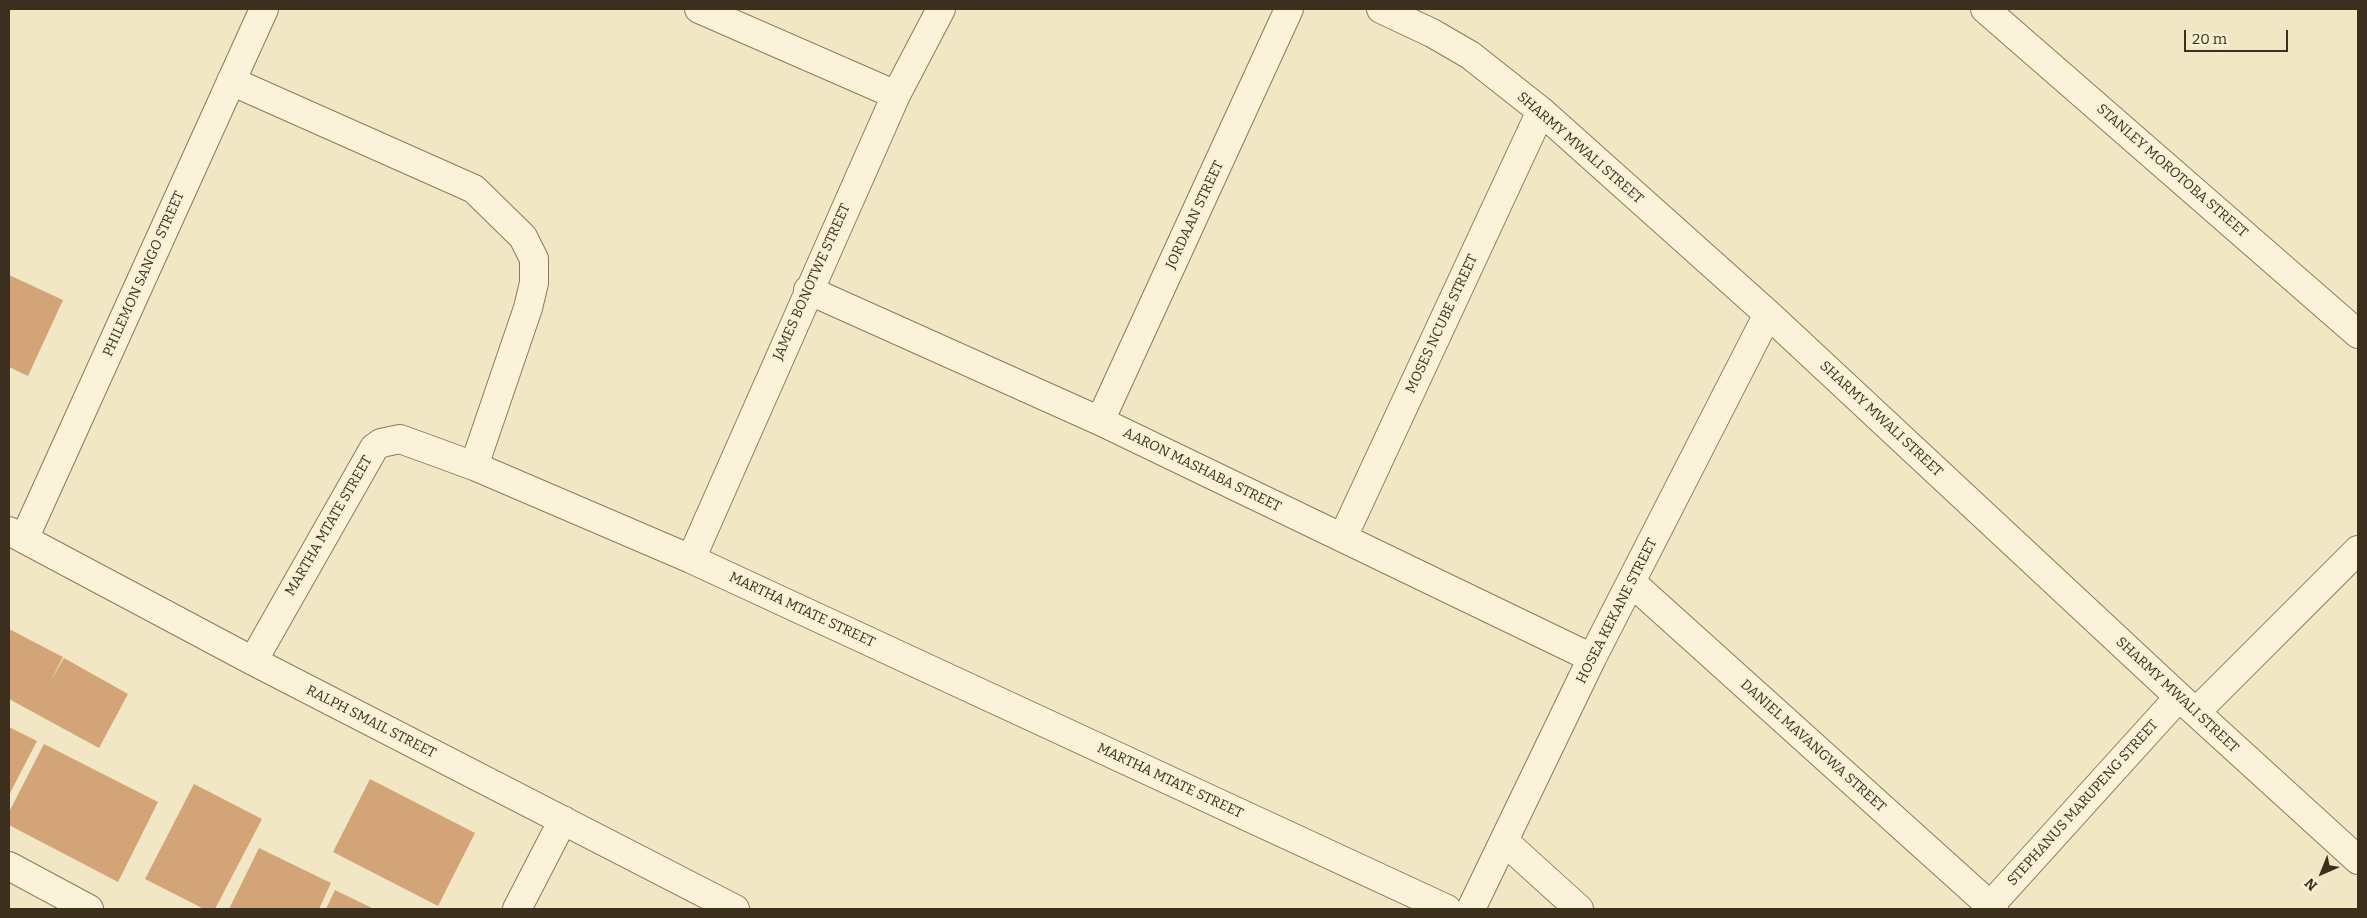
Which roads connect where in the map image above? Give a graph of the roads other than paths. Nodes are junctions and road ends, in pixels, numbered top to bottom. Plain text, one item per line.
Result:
1 (264, 9) edge
2 (699, 9) edge
3 (941, 9) edge
4 (1289, 9) edge
5 (1381, 9) edge
6 (1985, 9) edge
7 (231, 81) junction
8 (896, 95) junction
9 (1541, 111) junction
10 (808, 290) junction
11 (1768, 314) junction
12 (2358, 334) edge
13 (1100, 421) junction
14 (474, 466) junction
15 (16, 535) edge
16 (1343, 537) junction
17 (2358, 550) edge
18 (692, 559) junction
19 (1632, 582) junction
20 (1592, 658) junction
21 (253, 661) junction
22 (2188, 705) junction
23 (564, 820) junction
24 (1505, 842) junction
25 (2358, 860) edge
26 (9, 866) edge
27 (1990, 908) edge
28 (89, 909) edge
29 (517, 909) edge
30 (735, 909) edge
31 (1447, 909) edge
32 (1471, 909) edge
33 (1579, 909) edge

1 - 7 street, PHILEMON SANGO STREET
2 - 8 street
3 - 8 street, JAMES BONOTWE STREET
4 - 13 street, JORDAAN STREET
5 - 9 street, SHARMY MWALI STREET
6 - 12 street, STANLEY MOROTOBA STREET
7 - 14 street
7 - 15 street, PHILEMON SANGO STREET
8 - 10 street, JAMES BONOTWE STREET
9 - 11 street, SHARMY MWALI STREET
9 - 16 street, MOSES NCUBE STREET
10 - 13 street, AARON MASHABA STREET
10 - 18 street, JAMES BONOTWE STREET
11 - 19 street, HOSEA KEKANE STREET
11 - 22 street, SHARMY MWALI STREET
13 - 16 street, AARON MASHABA STREET
14 - 18 street, MARTHA MTATE STREET
14 - 21 street, MARTHA MTATE STREET
15 - 21 street, RALPH SMAIL STREET
16 - 20 street, AARON MASHABA STREET
17 - 22 street, STEPHANUS MARUPENG STREET
18 - 31 street, MARTHA MTATE STREET
19 - 20 street, HOSEA KEKANE STREET
19 - 27 street, DANIEL MAVANGWA STREET
20 - 24 street, HOSEA KEKANE STREET
21 - 23 street, RALPH SMAIL STREET
22 - 25 street, SHARMY MWALI STREET
22 - 27 street, STEPHANUS MARUPENG STREET
23 - 29 street
23 - 30 street, RALPH SMAIL STREET
24 - 32 street, HOSEA KEKANE STREET
24 - 33 street
26 - 28 street

